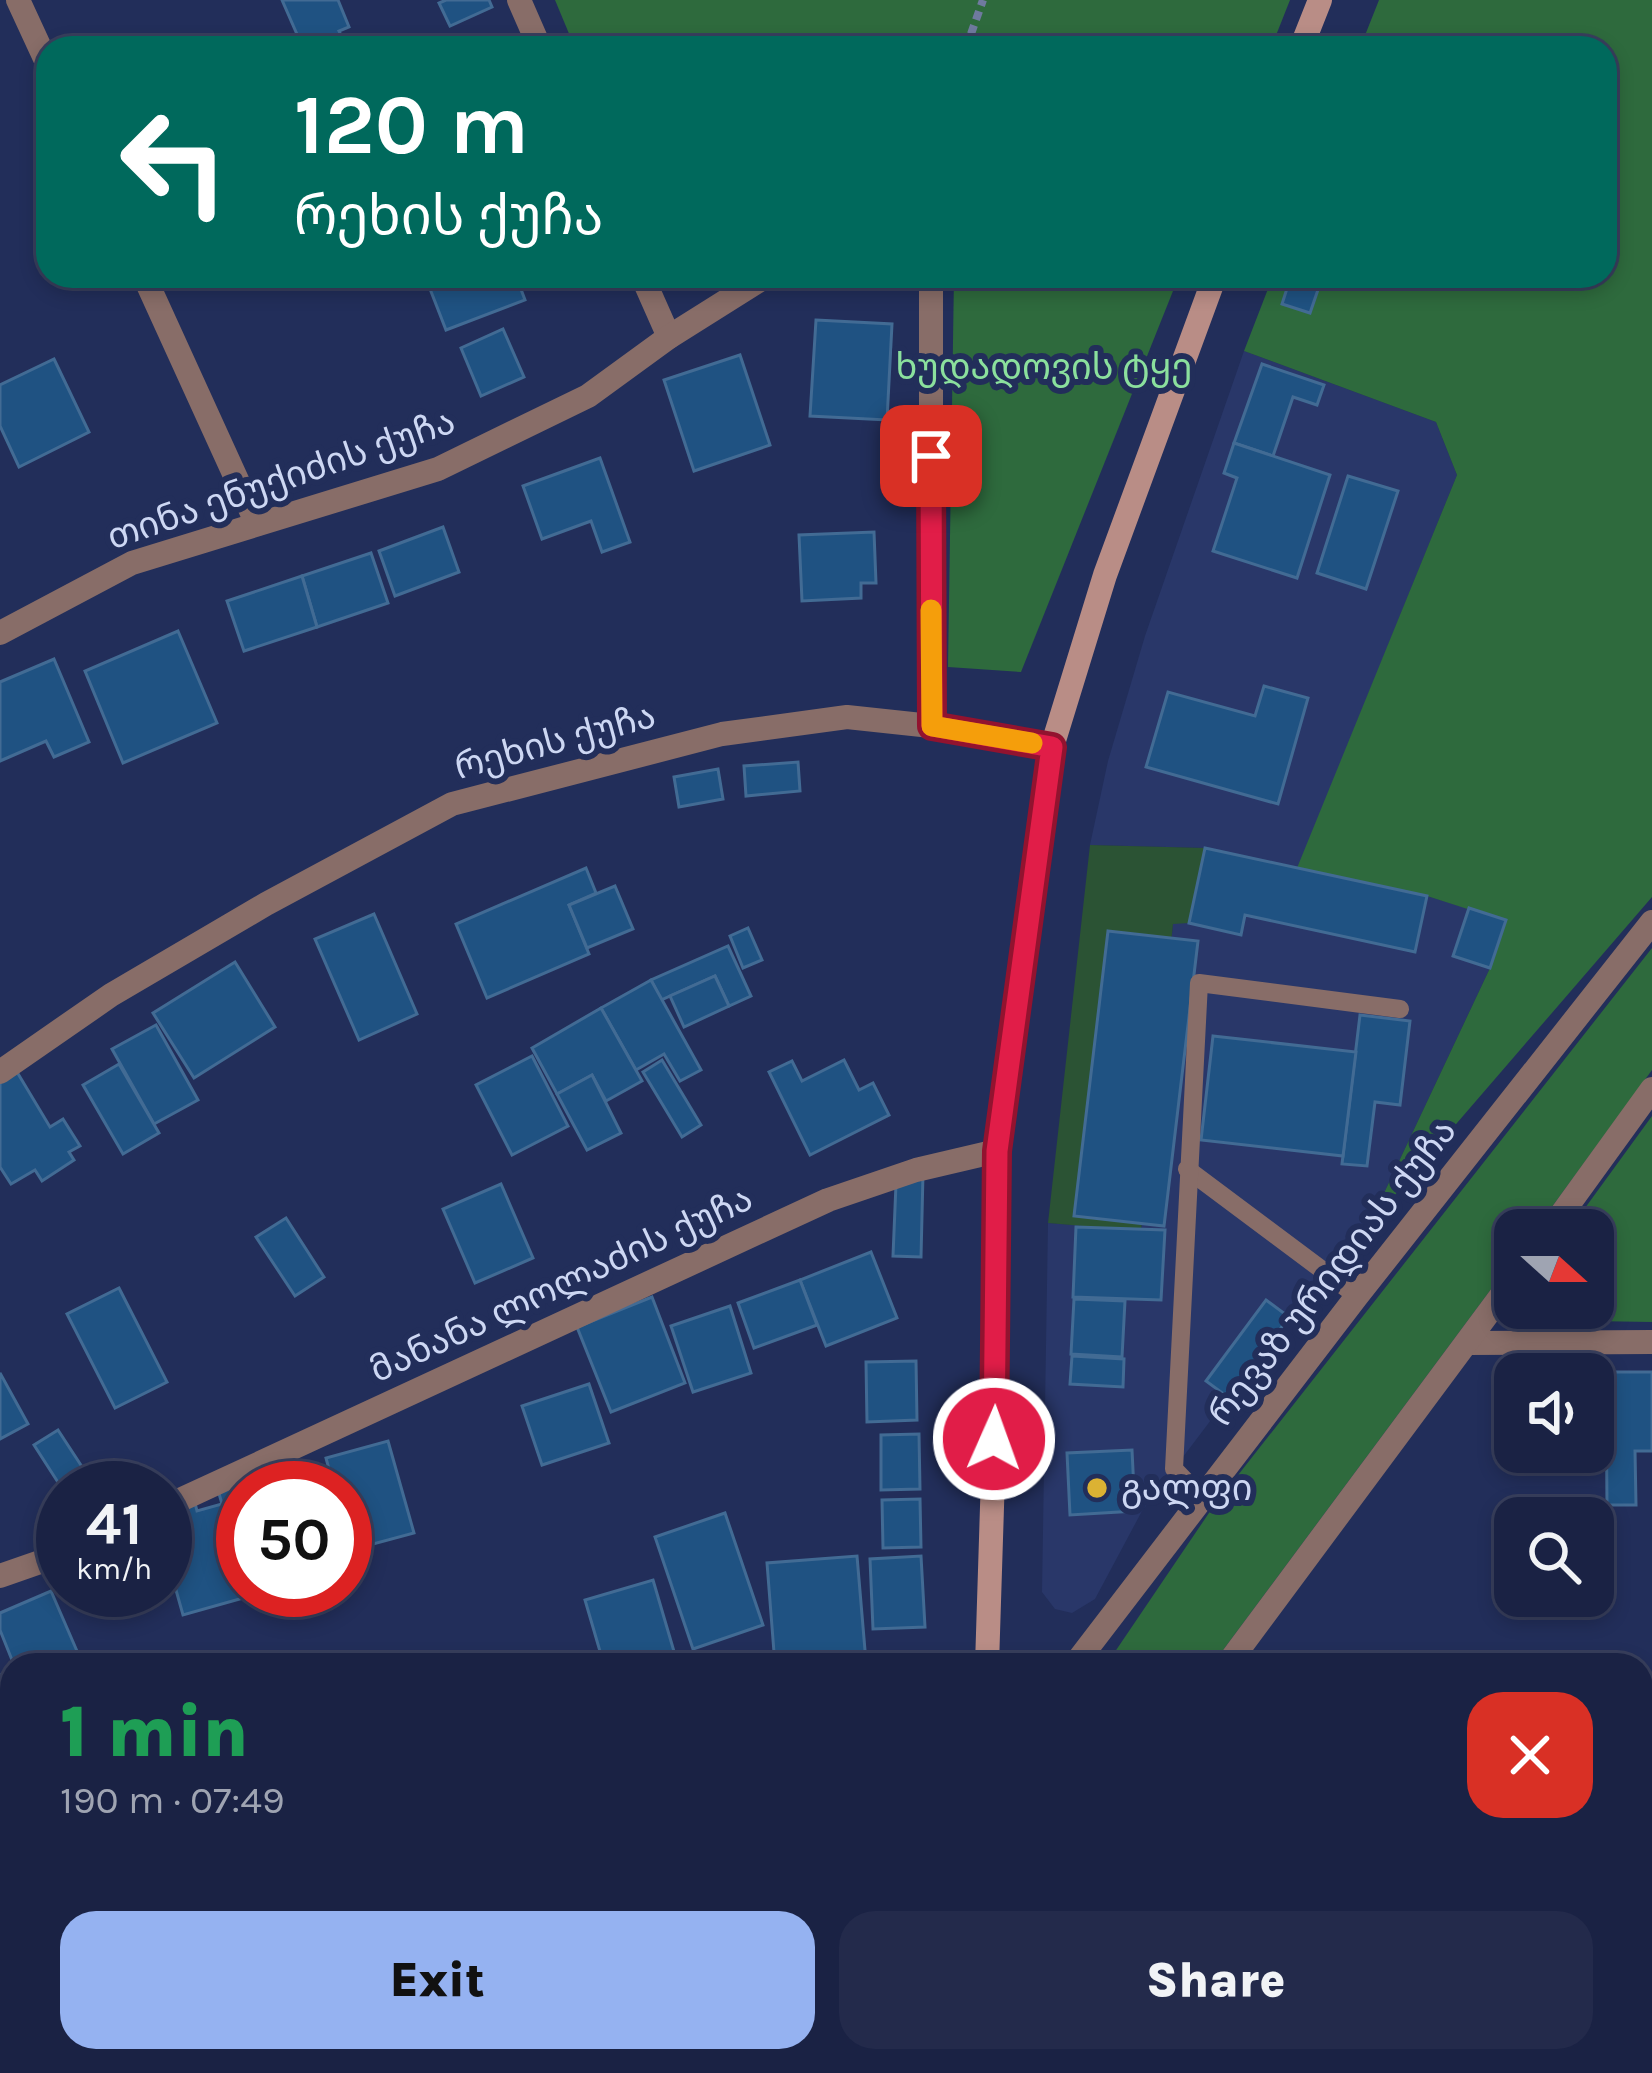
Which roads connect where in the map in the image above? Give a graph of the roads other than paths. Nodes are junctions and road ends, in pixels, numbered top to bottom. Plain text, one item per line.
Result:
1 (19, 0) edge
2 (519, 0) edge
3 (1319, 0) edge
4 (535, 36) edge
5 (1306, 36) edge
6 (36, 38) edge
7 (149, 288) edge
8 (647, 288) edge
9 (747, 288) edge
10 (931, 288) edge
11 (1211, 288) edge
12 (669, 337) junction
13 (256, 524) junction
14 (0, 633) edge
15 (932, 726) junction
16 (1052, 747) junction
17 (1652, 922) edge
18 (1400, 1009) dead end
19 (0, 1072) edge
20 (1652, 1089) edge
21 (997, 1151) junction
22 (1187, 1169) junction
23 (1565, 1209) edge
24 (1357, 1296) junction
25 (1494, 1306) edge
26 (1652, 1342) edge
27 (1467, 1343) junction
28 (192, 1494) edge
29 (1202, 1498) junction
30 (36, 1563) edge
31 (0, 1576) edge
32 (987, 1653) edge
33 (1084, 1653) edge
34 (1236, 1653) edge

1 - 6 street
2 - 4 street
3 - 5 main road
7 - 13 street
8 - 12 street
9 - 12 street, თინა ენუქიძის ქუჩა
10 - 15 street
11 - 16 main road
12 - 13 street, თინა ენუქიძის ქუჩა
13 - 14 street, თინა ენუქიძის ქუჩა
15 - 16 street, რეხის ქუჩა
15 - 19 street, რეხის ქუჩა
16 - 21 main road
17 - 24 street, რევაზ ურიდიას ქუჩა
18 - 22 lane
20 - 23 street
21 - 28 street, მანანა ლოლაძის ქუჩა
21 - 32 main road
22 - 24 lane
22 - 29 lane
24 - 29 street, რევაზ ურიდიას ქუჩა
25 - 27 street
26 - 27 street
27 - 34 street
29 - 33 street, რევაზ ურიდიას ქუჩა
30 - 31 street

